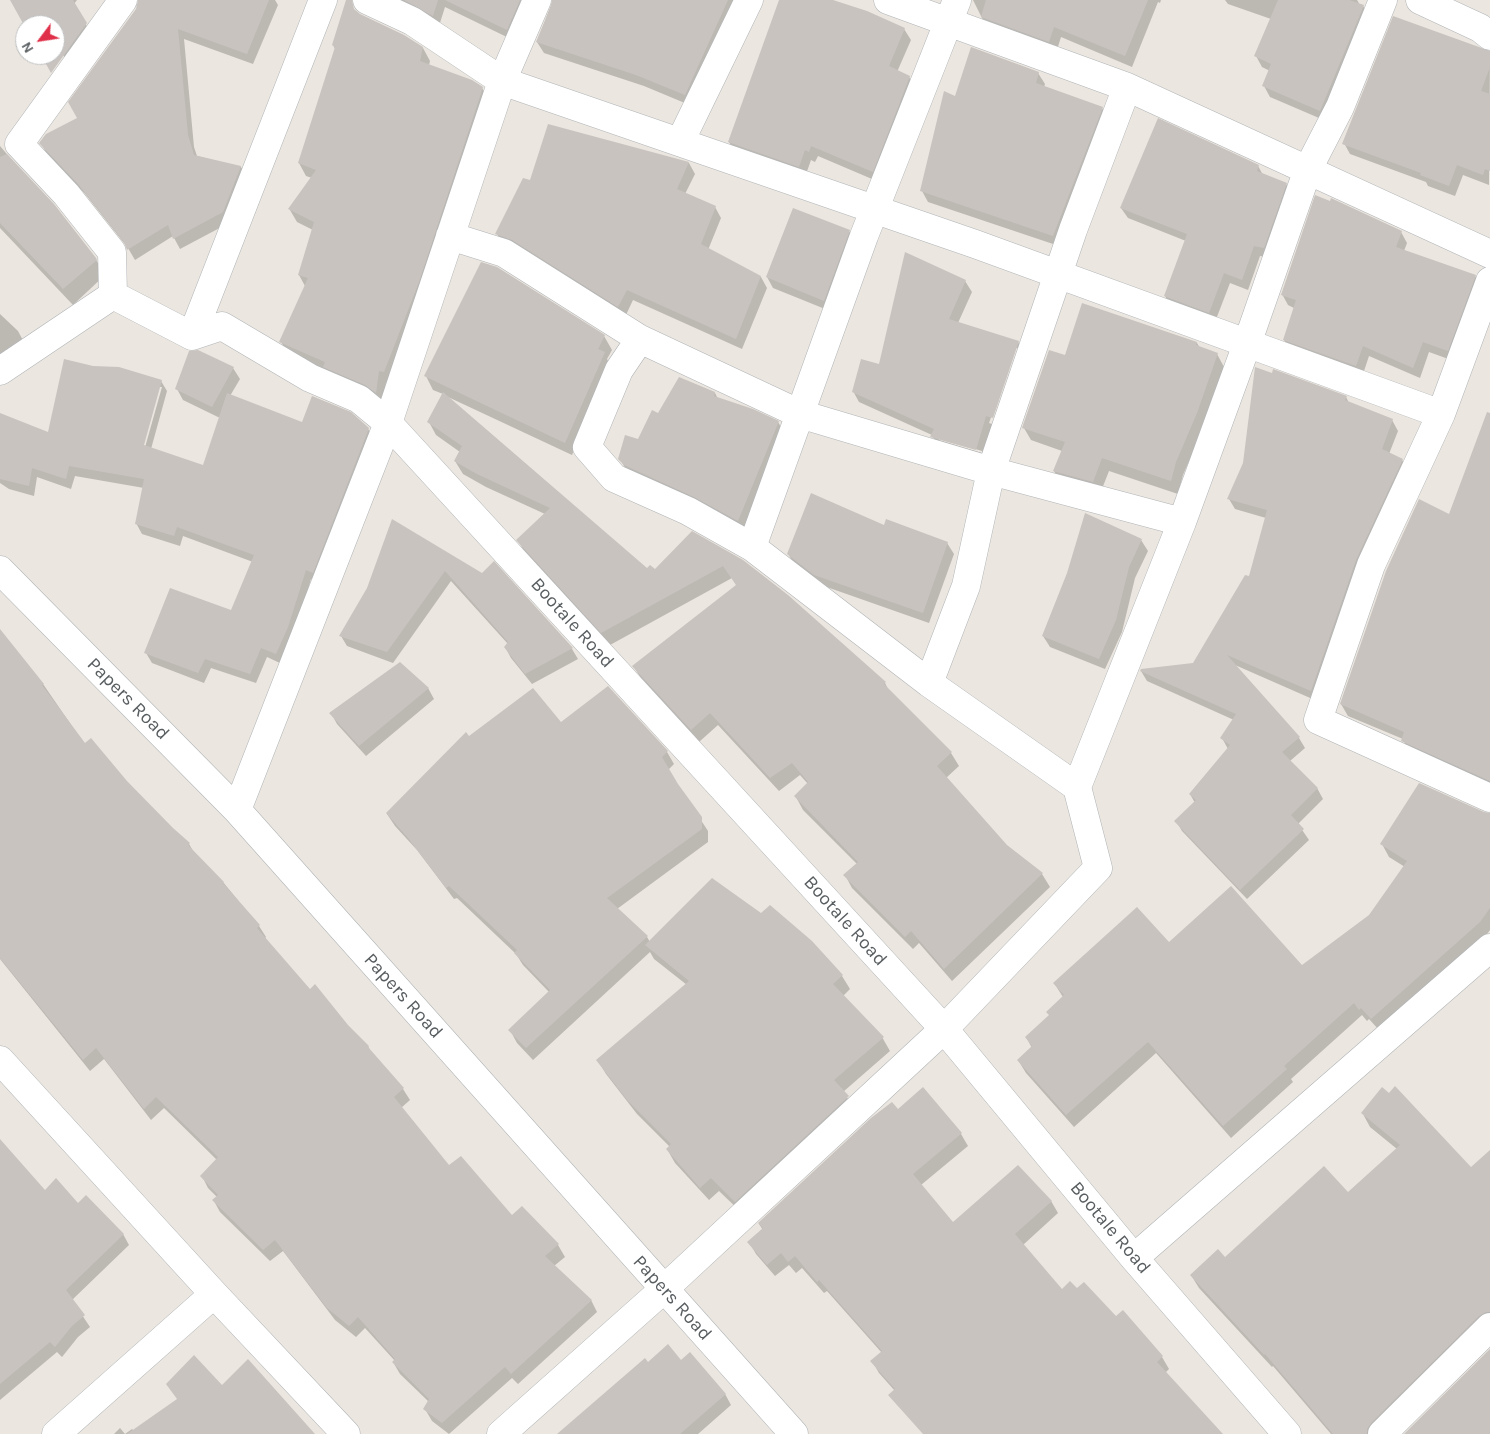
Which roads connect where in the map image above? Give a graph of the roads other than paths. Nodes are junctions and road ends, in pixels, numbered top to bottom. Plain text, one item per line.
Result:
1 (122, 0) edge
2 (323, 0) edge
3 (368, 0) edge
4 (537, 0) edge
5 (749, 0) edge
6 (888, 0) edge
7 (1383, 0) edge
8 (1420, 0) edge
9 (952, 11) edge
10 (1490, 36) edge
11 (502, 81) junction
12 (1127, 87) junction
13 (680, 142) junction
14 (1308, 169) junction
15 (875, 210) junction
16 (450, 236) junction
17 (1490, 254) edge
18 (1059, 276) junction
19 (1490, 281) edge
20 (113, 295) junction
21 (192, 336) junction
22 (640, 339) junction
23 (1247, 344) junction
24 (0, 371) edge
25 (800, 414) junction
26 (1441, 414) junction
27 (388, 423) junction
28 (992, 471) junction
29 (1182, 522) junction
30 (752, 547) junction
31 (0, 570) edge
32 (929, 683) junction
33 (1077, 787) junction
34 (1490, 798) edge
35 (237, 810) junction
36 (1490, 948) edge
37 (944, 1029) junction
38 (2, 1065) edge
39 (1134, 1258) junction
40 (664, 1289) junction
41 (214, 1294) junction
42 (1490, 1327) edge
43 (56, 1434) edge
44 (346, 1434) edge
45 (501, 1434) edge
46 (794, 1434) edge
47 (1286, 1434) edge
48 (1382, 1434) edge

1 - 20 street
2 - 21 street
3 - 11 street
4 - 11 street
5 - 13 street
6 - 9 street
7 - 14 street
8 - 10 street
9 - 12 street
9 - 15 street
11 - 13 street
11 - 16 street
12 - 14 street
12 - 18 street
13 - 15 street
14 - 17 street
14 - 23 street
15 - 18 street
15 - 25 street
16 - 22 street
16 - 27 street
18 - 23 street
18 - 28 street
19 - 26 street
20 - 21 street
20 - 24 street
21 - 27 street, Bootale Road
22 - 25 street
22 - 30 street
23 - 26 street
23 - 29 street
25 - 28 street
25 - 30 street
26 - 34 street
27 - 35 street
27 - 37 street, Bootale Road
28 - 29 street
28 - 32 street
29 - 33 street
30 - 32 street
31 - 35 street, Papers Road
32 - 33 street
33 - 37 street
35 - 40 street, Papers Road
36 - 39 street
37 - 39 street, Bootale Road
37 - 40 street
38 - 41 street
39 - 47 street, Bootale Road
40 - 45 street
40 - 46 street, Papers Road
41 - 43 street
41 - 44 street
42 - 48 street

